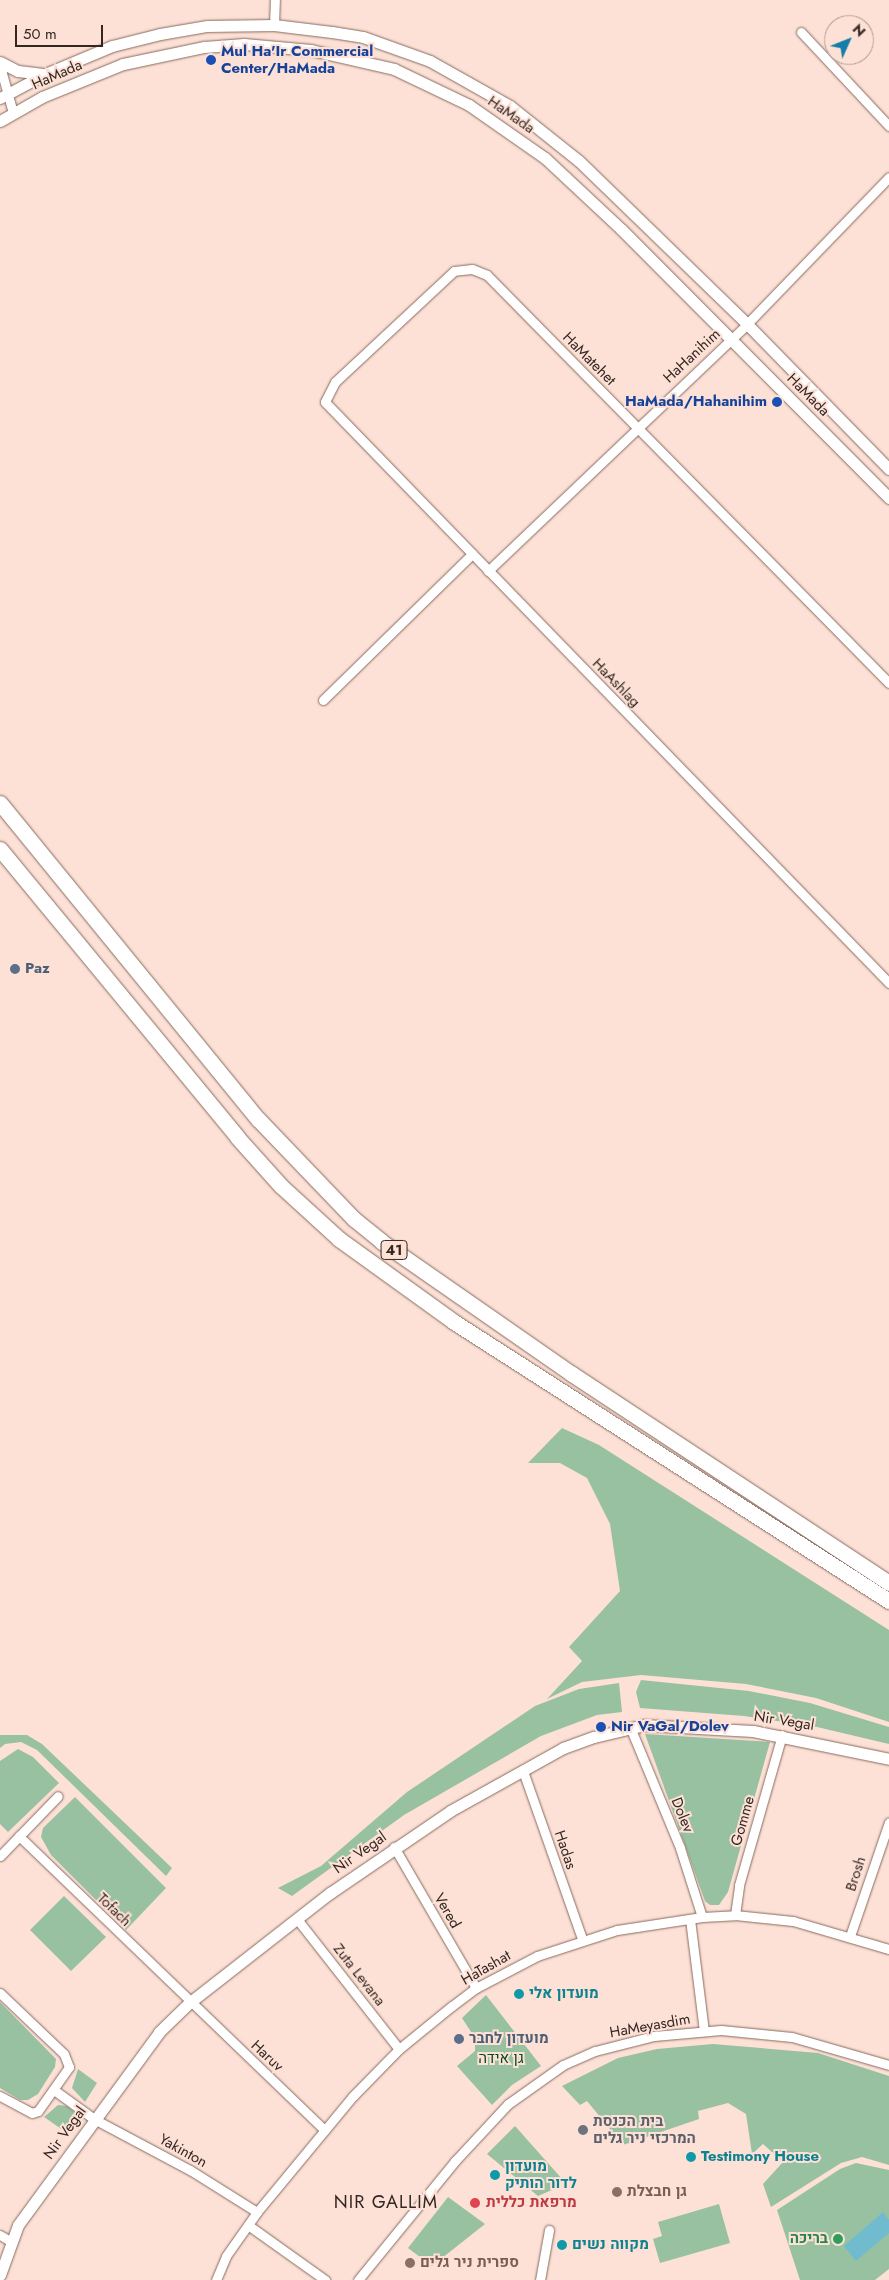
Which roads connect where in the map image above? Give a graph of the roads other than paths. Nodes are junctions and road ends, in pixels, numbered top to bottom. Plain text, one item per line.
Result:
1 (275, 0) edge
2 (274, 25) junction
3 (801, 32) dead end
4 (0, 62) edge
5 (0, 66) edge
6 (45, 74) junction
7 (3, 97) edge
8 (13, 113) junction
9 (0, 121) edge
10 (889, 126) edge
11 (889, 177) edge
12 (747, 324) junction
13 (731, 338) junction
14 (324, 402) joint
15 (637, 427) junction
16 (889, 470) edge
17 (889, 498) edge
18 (472, 554) junction
19 (488, 571) junction
20 (889, 684) edge
21 (323, 700) dead end
22 (0, 804) edge
23 (0, 849) edge
24 (889, 982) edge
25 (889, 1584) edge
26 (889, 1601) edge
27 (630, 1727) junction
28 (782, 1736) junction
29 (889, 1759) edge
30 (523, 1771) junction
31 (58, 1796) dead end
32 (889, 1822) edge
33 (19, 1836) junction
34 (394, 1847) junction
35 (0, 1856) edge
36 (735, 1916) junction
37 (702, 1917) junction
38 (297, 1919) junction
39 (690, 1919) junction
40 (850, 1936) junction
41 (582, 1939) junction
42 (889, 1950) edge
43 (476, 1988) junction
44 (0, 1993) edge
45 (189, 2003) junction
46 (704, 2031) junction
47 (399, 2049) junction
48 (889, 2065) edge
49 (54, 2090) junction
50 (0, 2096) edge
51 (94, 2119) junction
52 (325, 2130) junction
53 (257, 2212) junction
54 (248, 2225) junction
55 (549, 2230) dead end
56 (5, 2238) edge
57 (0, 2274) edge
58 (216, 2280) edge
59 (325, 2280) edge
60 (358, 2280) edge
61 (540, 2280) edge

1 - 2 street
2 - 6 street, HaMada
2 - 12 street, HaMada
3 - 10 street
4 - 6 street
5 - 7 street
6 - 7 street, HaMada
7 - 8 street
8 - 9 street, HaMada
8 - 13 street, HaMada
11 - 12 street, HaHanihim
12 - 13 street, HaHanihim
12 - 16 street, HaMada
13 - 15 street, HaHanihim
13 - 17 street, HaMada
14 - 15 street, HaMatehet
14 - 18 street, HaAshlag
15 - 19 street, HaHanihim
15 - 20 street, HaMatehet
18 - 19 street, HaAshlag
18 - 21 street
19 - 24 street, HaAshlag
22 - 25 highway, 41
23 - 26 highway, 41
27 - 28 street, Nir Vegal
27 - 30 street, Nir Vegal
27 - 37 street, Dolev
28 - 29 street, Nir Vegal
28 - 36 street, Gomme
30 - 34 street, Nir Vegal
30 - 41 street, Hadas
31 - 33 street
32 - 40 street, Brosh
33 - 35 street
33 - 45 street, Tofach
34 - 38 street, Nir Vegal
34 - 43 street, Vered
36 - 37 street, HaTashat
36 - 40 street, HaTashat
37 - 39 street, HaTashat
38 - 45 street, Nir Vegal
38 - 47 street, Zuta Levana
39 - 41 street, HaTashat
39 - 46 street
40 - 42 street, HaTashat
41 - 43 street, HaTashat
43 - 47 street, HaTashat
44 - 49 street
45 - 51 street, Nir Vegal
45 - 52 street, Haruv
46 - 48 street, HaMeyasdim
46 - 60 street, HaMeyasdim
47 - 52 street, HaTashat
49 - 50 street
49 - 51 street, Yakinton
51 - 53 street, Yakinton
51 - 56 street, Nir Vegal
52 - 53 street, HaTashat
53 - 54 street, HaTashat
54 - 58 street, HaTashat
54 - 59 street
55 - 61 street
56 - 57 street, Nir Vegal

